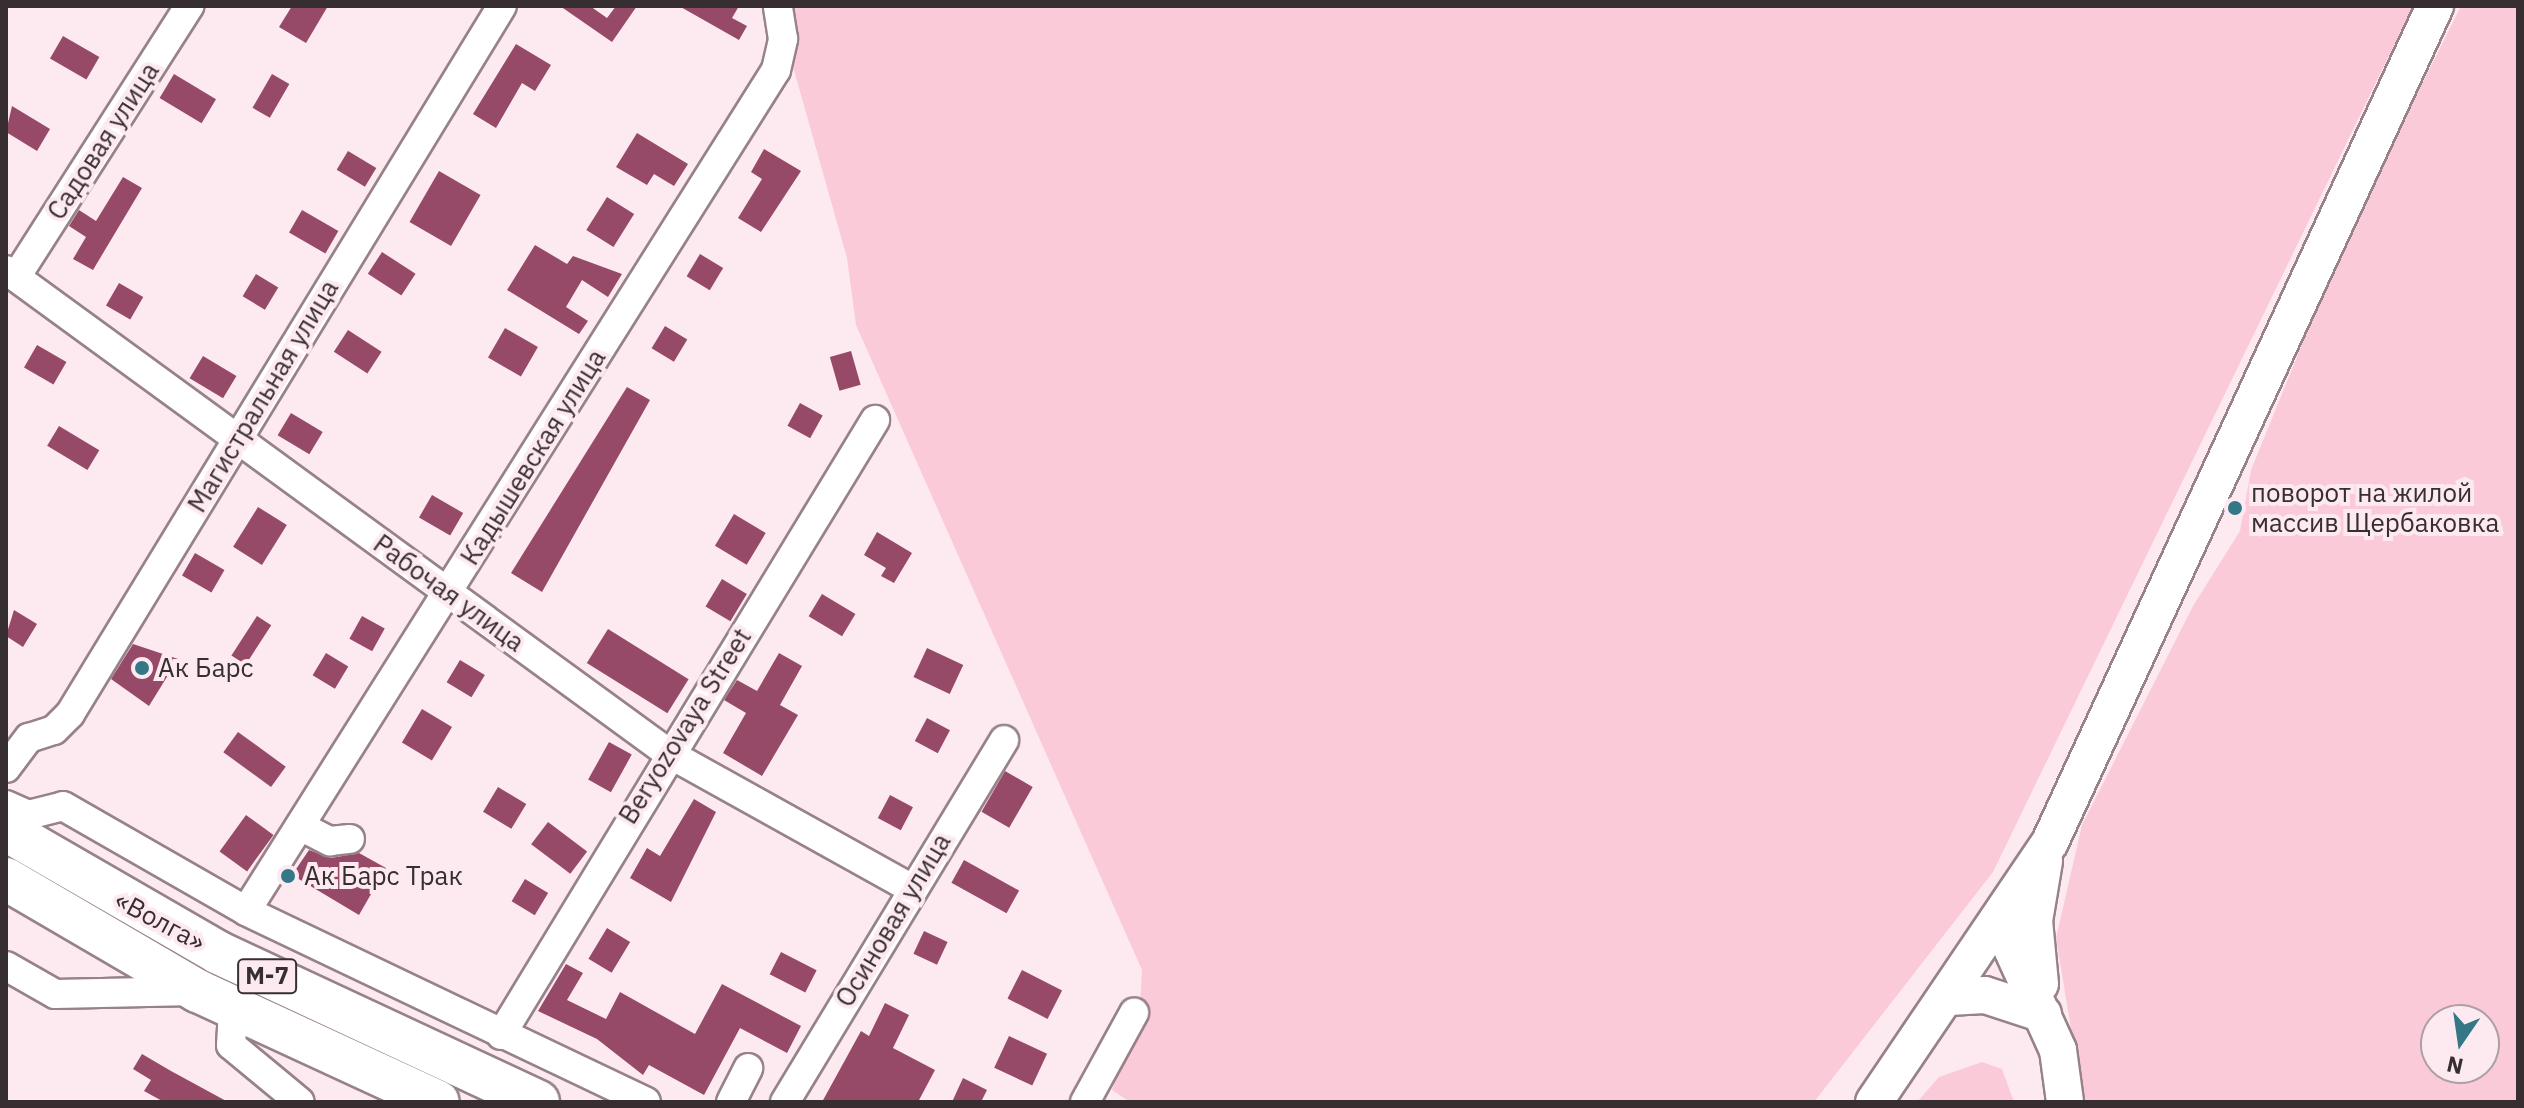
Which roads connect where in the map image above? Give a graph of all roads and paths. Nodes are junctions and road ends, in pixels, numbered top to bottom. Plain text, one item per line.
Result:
1 (189, 6) edge
2 (502, 6) edge
3 (778, 6) edge
4 (2435, 6) edge
5 (11, 273) edge
6 (875, 420) dead end
7 (234, 442) junction
8 (449, 592) junction
9 (1004, 740) dead end
10 (668, 753) junction
11 (6, 768) edge
12 (6, 805) edge
13 (300, 826) junction
14 (6, 830) edge
15 (350, 839) dead end
16 (2050, 842) junction
17 (6, 879) edge
18 (911, 888) junction
19 (246, 911) junction
20 (1999, 920) junction
21 (6, 966) edge
22 (1949, 997) junction
23 (215, 1000) junction
24 (1134, 1013) dead end
25 (2043, 1014) junction
26 (501, 1035) junction
27 (748, 1068) dead end
28 (300, 1102) edge
29 (438, 1102) edge
30 (538, 1102) edge
31 (646, 1102) edge
32 (731, 1102) edge
33 (785, 1102) edge
34 (1085, 1102) edge
35 (1874, 1102) edge
36 (2065, 1102) edge

1 - 5 street, Садовая улица
2 - 7 street, Магистральная улица
3 - 8 street, Кадышевская улица
4 - 16 main road
5 - 7 street, Рабочая улица
6 - 10 street, Beryozovaya Street
7 - 8 street, Рабочая улица
7 - 11 street, Магистральная улица
8 - 10 street, Рабочая улица
8 - 13 street, Кадышевская улица
9 - 18 street, Осиновая улица
10 - 18 street, Рабочая улица
10 - 26 street, Beryozovaya Street
12 - 19 street
13 - 15 street
13 - 19 street, Кадышевская улица
14 - 30 highway, «Волга» / М-7
16 - 20 main road
16 - 25 main road
17 - 23 highway, «Волга» / М-7
18 - 33 street, Осиновая улица
19 - 26 street
20 - 22 main road
20 - 25 main road
21 - 23 street
22 - 25 main road
22 - 35 main road
23 - 28 street
23 - 29 highway, «Волга» / М-7
24 - 34 street
25 - 36 main road
26 - 31 street
27 - 32 street

